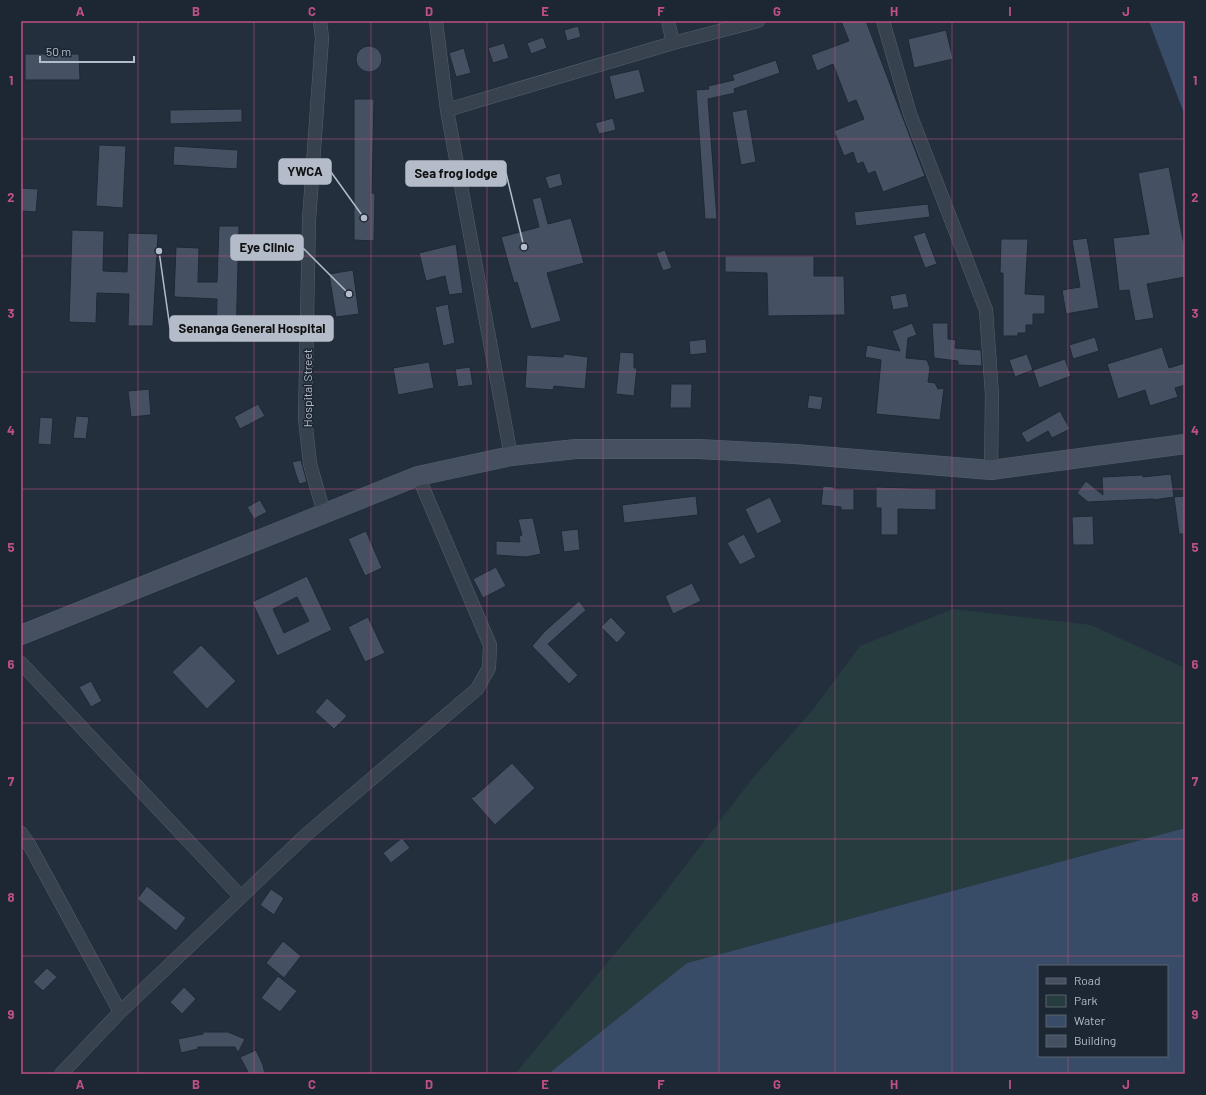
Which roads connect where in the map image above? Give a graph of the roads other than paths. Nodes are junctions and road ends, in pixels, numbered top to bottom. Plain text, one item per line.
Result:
1 (320, 21) edge
2 (436, 21) edge
3 (668, 21) edge
4 (758, 21) edge
5 (883, 21) edge
6 (673, 43) junction
7 (447, 110) junction
8 (1185, 444) edge
9 (511, 456) junction
10 (991, 470) junction
11 (418, 476) junction
12 (324, 513) junction
13 (21, 635) edge
14 (21, 663) edge
15 (21, 833) edge
16 (241, 897) junction
17 (120, 1012) junction
18 (61, 1074) edge

1 - 12 street, Hospital Street
2 - 7 street
3 - 6 street
4 - 6 street
5 - 10 street
6 - 7 street
7 - 9 street
8 - 10 street
9 - 10 street
9 - 11 street
11 - 12 street
11 - 16 street
12 - 13 street
14 - 16 street
15 - 17 street
16 - 17 street
17 - 18 street

